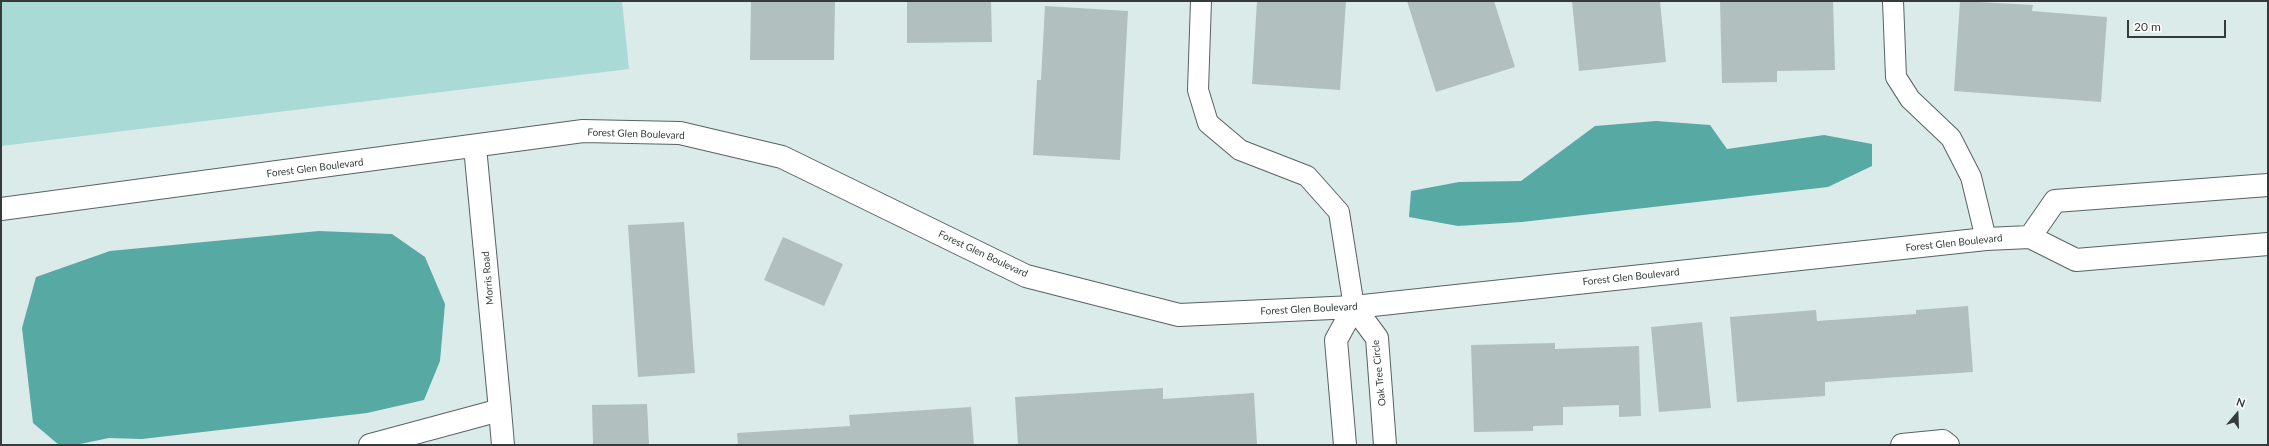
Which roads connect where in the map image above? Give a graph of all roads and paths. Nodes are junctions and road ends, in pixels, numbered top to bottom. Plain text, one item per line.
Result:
1 (1201, 1) edge
2 (1893, 1) edge
3 (475, 147) junction
4 (2268, 185) edge
5 (1, 209) edge
6 (2030, 237) junction
7 (1986, 239) junction
8 (2268, 244) edge
9 (1354, 307) junction
10 (500, 410) junction
11 (370, 445) edge
12 (503, 445) edge
13 (1345, 445) edge
14 (1385, 445) edge
15 (1902, 445) edge
16 (1948, 445) edge

1 - 9 lane
2 - 7 lane
3 - 5 street, Forest Glen Boulevard
3 - 9 street, Forest Glen Boulevard
3 - 10 street, Morris Road
4 - 6 street
6 - 7 street, Forest Glen Boulevard
6 - 8 street, Forest Glen Boulevard
7 - 9 street, Forest Glen Boulevard
9 - 13 street
9 - 14 street, Oak Tree Circle
10 - 11 street
10 - 12 street, Morris Road
15 - 16 street

